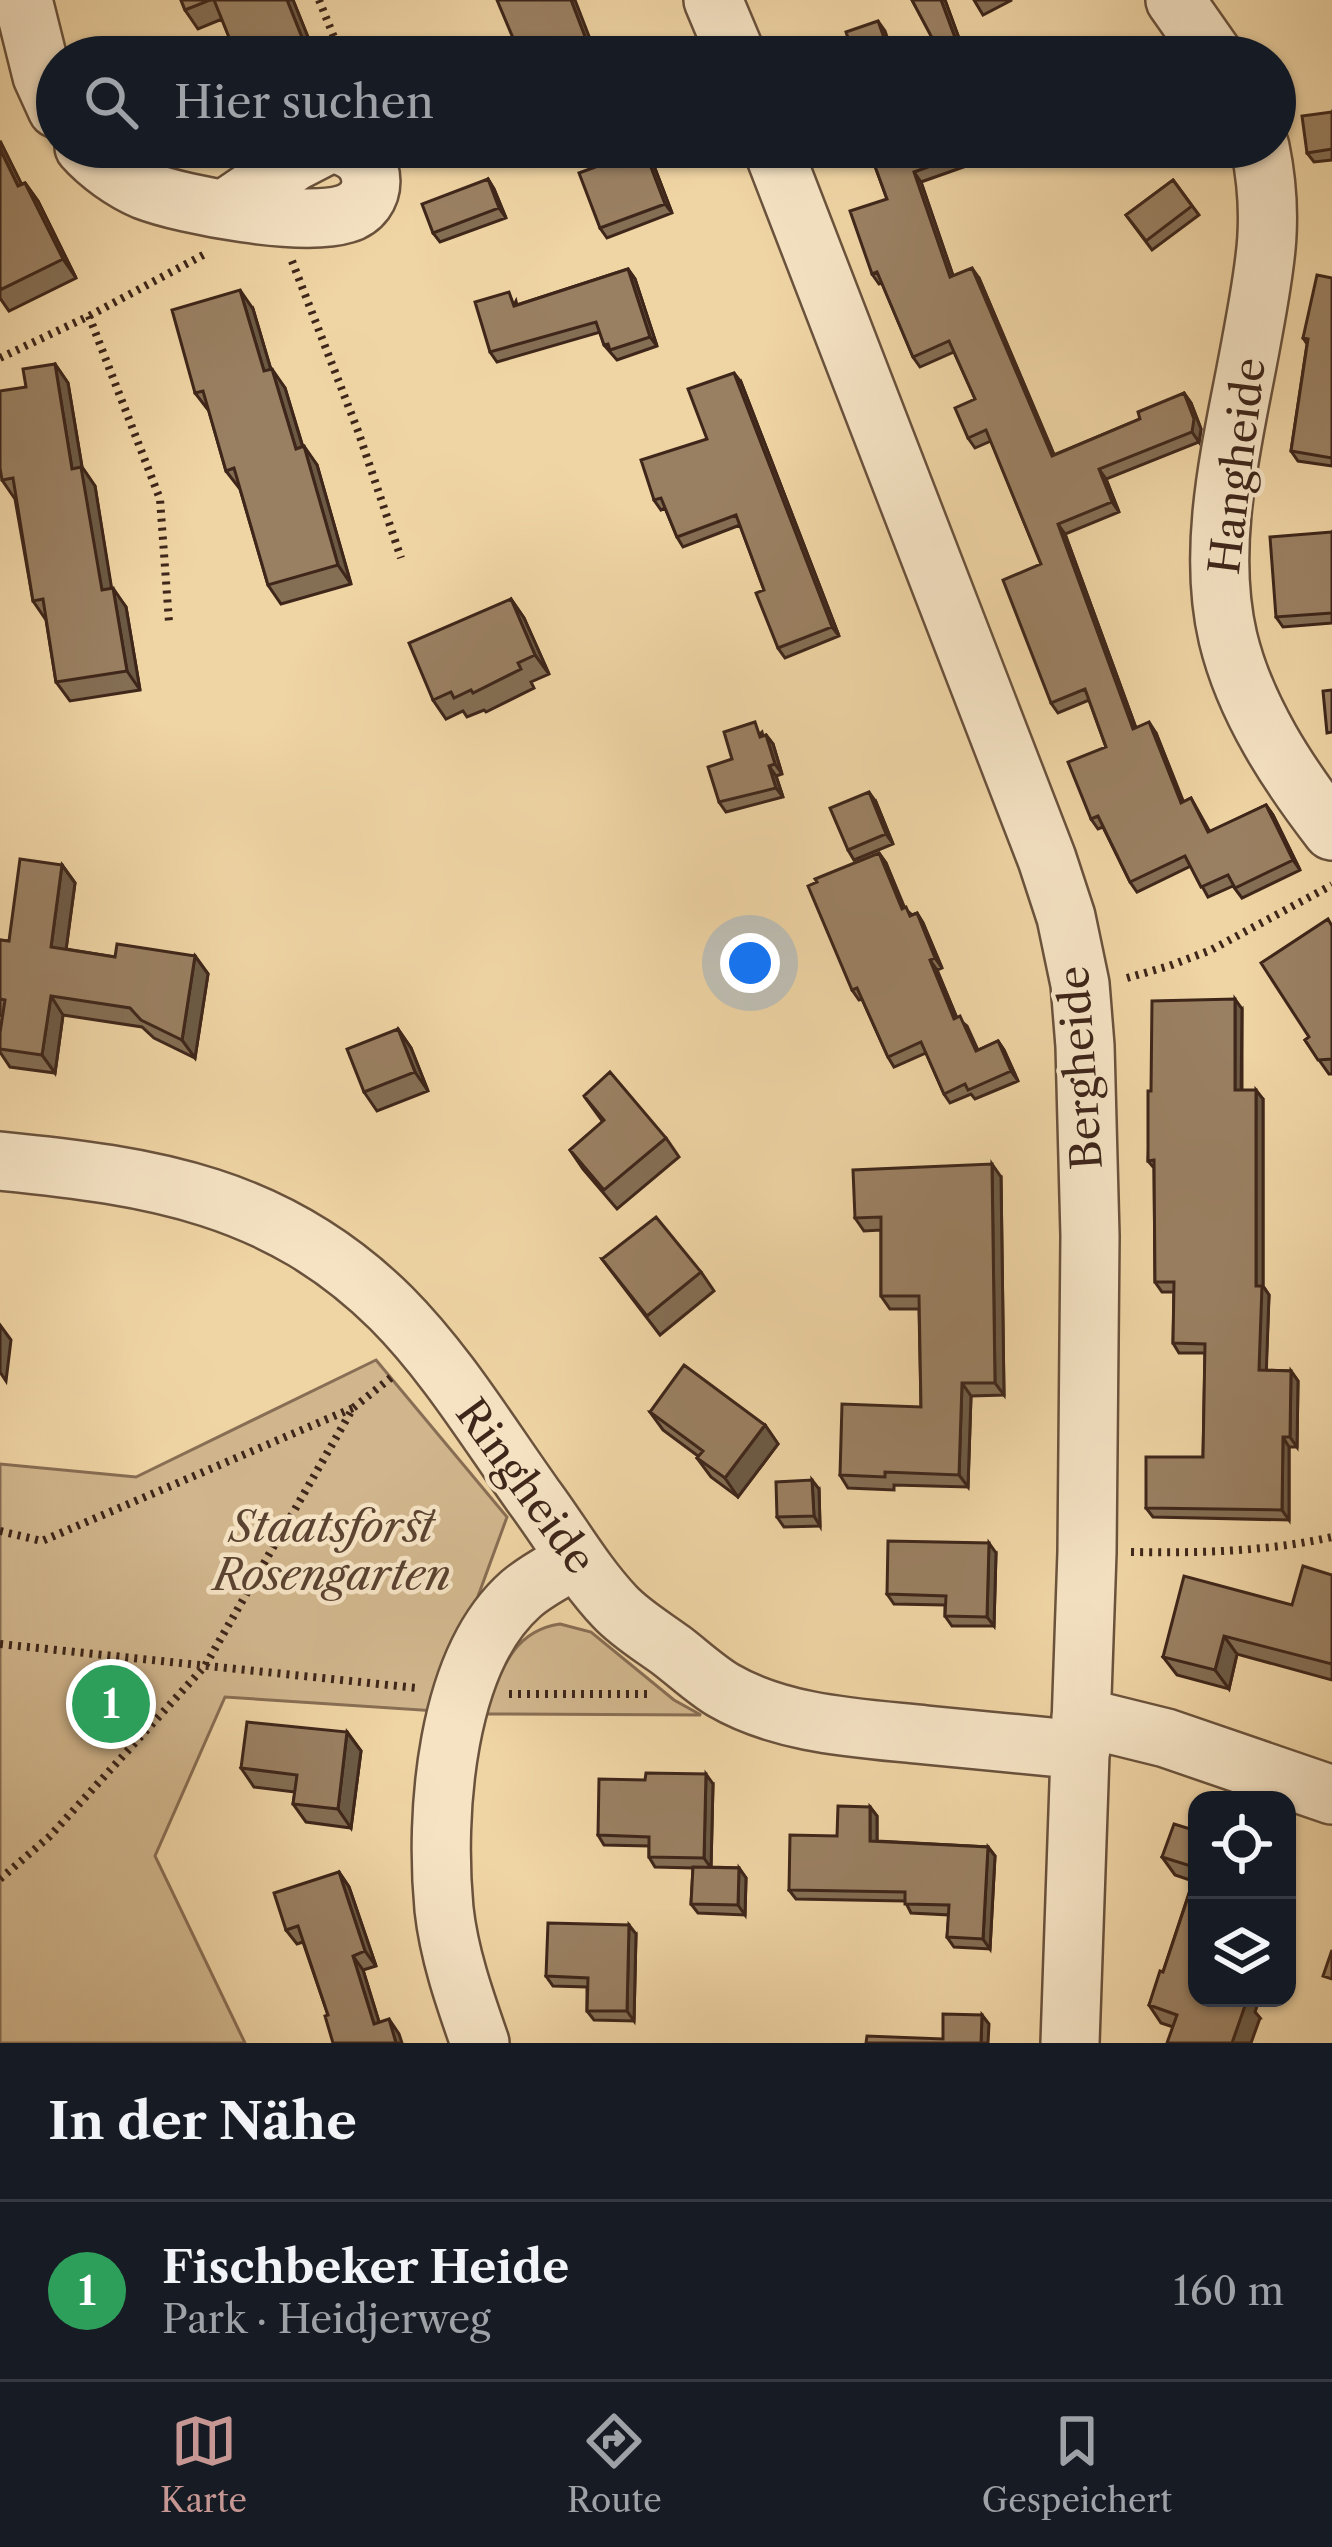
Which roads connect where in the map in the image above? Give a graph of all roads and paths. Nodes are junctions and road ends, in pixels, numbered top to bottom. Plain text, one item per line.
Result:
1 (23, 0) edge
2 (320, 0) edge
3 (713, 0) edge
4 (1175, 0) edge
5 (334, 36) edge
6 (728, 36) edge
7 (1200, 36) edge
8 (36, 52) edge
9 (110, 168) edge
10 (289, 168) edge
11 (368, 168) edge
12 (780, 168) edge
13 (1264, 168) edge
14 (239, 225) junction
15 (89, 316) junction
16 (0, 358) edge
17 (401, 558) dead end
18 (169, 622) dead end
19 (1332, 831) edge
20 (1332, 885) edge
21 (1080, 984) junction
22 (0, 1161) edge
23 (427, 1349) junction
24 (353, 1408) junction
25 (0, 1531) edge
26 (1332, 1537) edge
27 (1087, 1552) junction
28 (576, 1559) junction
29 (0, 1644) edge
30 (205, 1666) junction
31 (724, 1690) junction
32 (463, 1693) junction
33 (1081, 1733) junction
34 (1332, 1796) edge
35 (0, 1879) edge
36 (480, 2043) edge
37 (1070, 2043) edge

1 - 8 street
2 - 5 path
3 - 6 street
4 - 7 street
9 - 14 street
10 - 14 street
11 - 14 street
12 - 21 street, Bergheide
13 - 19 street, Hangheide
14 - 15 path
14 - 17 path
15 - 16 path
15 - 18 path
20 - 21 path
21 - 27 street, Bergheide
22 - 23 street, Ringheide
23 - 24 path
23 - 28 street, Ringheide
24 - 25 path
24 - 30 path
26 - 27 path
27 - 33 street, Bergheide
28 - 31 street, Ringheide
28 - 32 street
29 - 30 path
30 - 32 path
30 - 35 path
31 - 32 path
31 - 33 street, Ringheide
32 - 36 street
33 - 34 street, Ringheide
33 - 37 street, Bergheide

